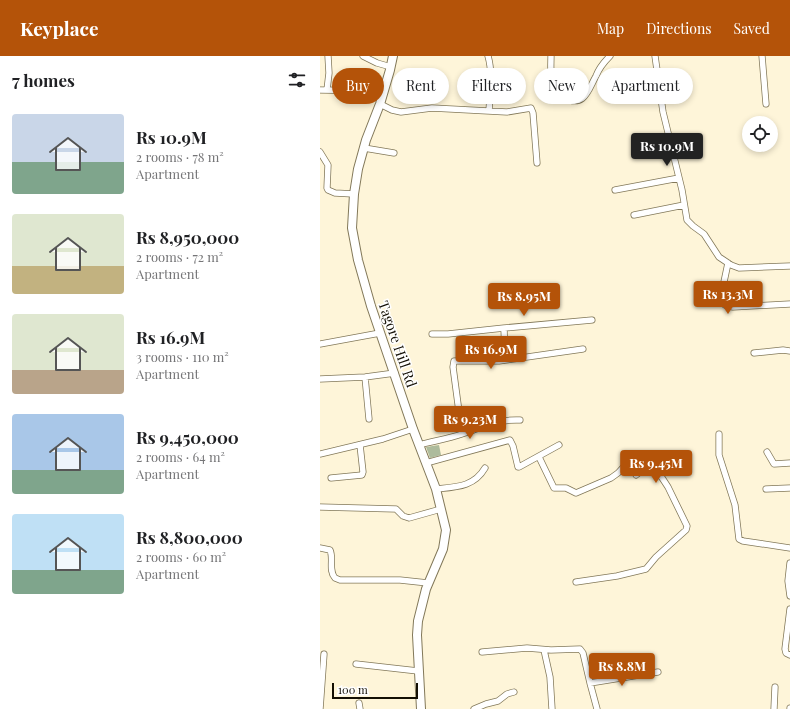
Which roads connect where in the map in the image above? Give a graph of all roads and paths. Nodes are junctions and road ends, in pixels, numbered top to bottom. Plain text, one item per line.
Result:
1 (328, 56) edge
2 (363, 56) edge
3 (393, 56) edge
4 (488, 56) edge
5 (551, 56) edge
6 (610, 56) edge
7 (655, 56) edge
8 (762, 56) edge
9 (391, 67) junction
10 (320, 90) edge
11 (327, 90) junction
12 (332, 90) edge
13 (384, 91) edge
14 (380, 104) joint
15 (766, 104) dead end
16 (489, 111) junction
17 (364, 148) junction
18 (320, 152) edge
19 (394, 153) dead end
20 (537, 163) dead end
21 (679, 178) junction
22 (615, 190) dead end
23 (354, 194) junction
24 (684, 205) junction
25 (634, 215) dead end
26 (727, 263) junction
27 (790, 266) edge
28 (790, 304) edge
29 (592, 320) dead end
30 (504, 328) junction
31 (380, 333) junction
32 (432, 334) dead end
33 (320, 344) edge
34 (582, 349) dead end
35 (790, 351) edge
36 (754, 353) dead end
37 (504, 360) junction
38 (395, 373) junction
39 (365, 377) junction
40 (320, 379) edge
41 (369, 419) dead end
42 (520, 420) dead end
43 (413, 429) junction
44 (462, 434) junction
45 (719, 434) dead end
46 (360, 445) junction
47 (419, 445) junction
48 (559, 445) dead end
49 (767, 452) dead end
50 (320, 454) edge
51 (539, 457) junction
52 (426, 462) junction
53 (790, 463) edge
54 (485, 468) dead end
55 (332, 478) dead end
56 (790, 488) edge
57 (436, 489) junction
58 (766, 489) dead end
59 (320, 507) edge
60 (441, 508) junction
61 (320, 548) edge
62 (790, 548) edge
63 (790, 562) edge
64 (789, 581) edge
65 (576, 582) dead end
66 (428, 583) junction
67 (790, 596) edge
68 (790, 609) edge
69 (789, 620) edge
70 (544, 650) junction
71 (482, 652) dead end
72 (324, 654) dead end
73 (790, 655) edge
74 (356, 664) dead end
75 (418, 671) junction
76 (658, 672) dead end
77 (590, 683) junction
78 (775, 687) dead end
79 (514, 692) dead end
80 (320, 709) edge
81 (421, 709) edge
82 (474, 709) edge
83 (552, 709) edge
84 (597, 709) edge
85 (774, 709) edge

1 - 11 street
2 - 9 street
3 - 9 main road, Tagore Hill Rd
4 - 16 street
5 - 6 street
7 - 21 street
8 - 15 street
9 - 13 main road, Tagore Hill Rd
10 - 11 street
11 - 12 street
14 - 16 street
14 - 17 main road, Tagore Hill Rd
16 - 20 street
17 - 19 street
17 - 23 main road, Tagore Hill Rd
18 - 23 street
21 - 22 street
21 - 24 street
23 - 31 main road, Tagore Hill Rd
24 - 25 street
24 - 26 street
26 - 27 street
26 - 28 street
29 - 30 street
30 - 32 street
30 - 37 street
31 - 33 street
31 - 38 main road, Tagore Hill Rd
34 - 37 street
35 - 36 street
37 - 44 street
38 - 39 street
38 - 43 main road, Tagore Hill Rd
39 - 40 street
39 - 41 street
42 - 44 street
43 - 46 street
43 - 47 main road, Tagore Hill Rd
44 - 47 street
45 - 62 street
46 - 50 street
46 - 55 street
47 - 52 main road, Tagore Hill Rd
48 - 51 street
49 - 53 street
51 - 52 street
51 - 65 street
52 - 57 main road, Tagore Hill Rd
54 - 57 street
56 - 58 street
57 - 60 main road, Tagore Hill Rd
59 - 60 street
60 - 66 main road, Tagore Hill Rd
61 - 66 street
63 - 64 street
64 - 67 street
66 - 75 main road, Tagore Hill Rd
68 - 69 street
69 - 73 street
70 - 71 street
70 - 77 street
70 - 83 street
72 - 80 street
74 - 75 street
75 - 81 main road, Tagore Hill Rd
76 - 77 street
77 - 84 street
78 - 85 street
79 - 82 street

